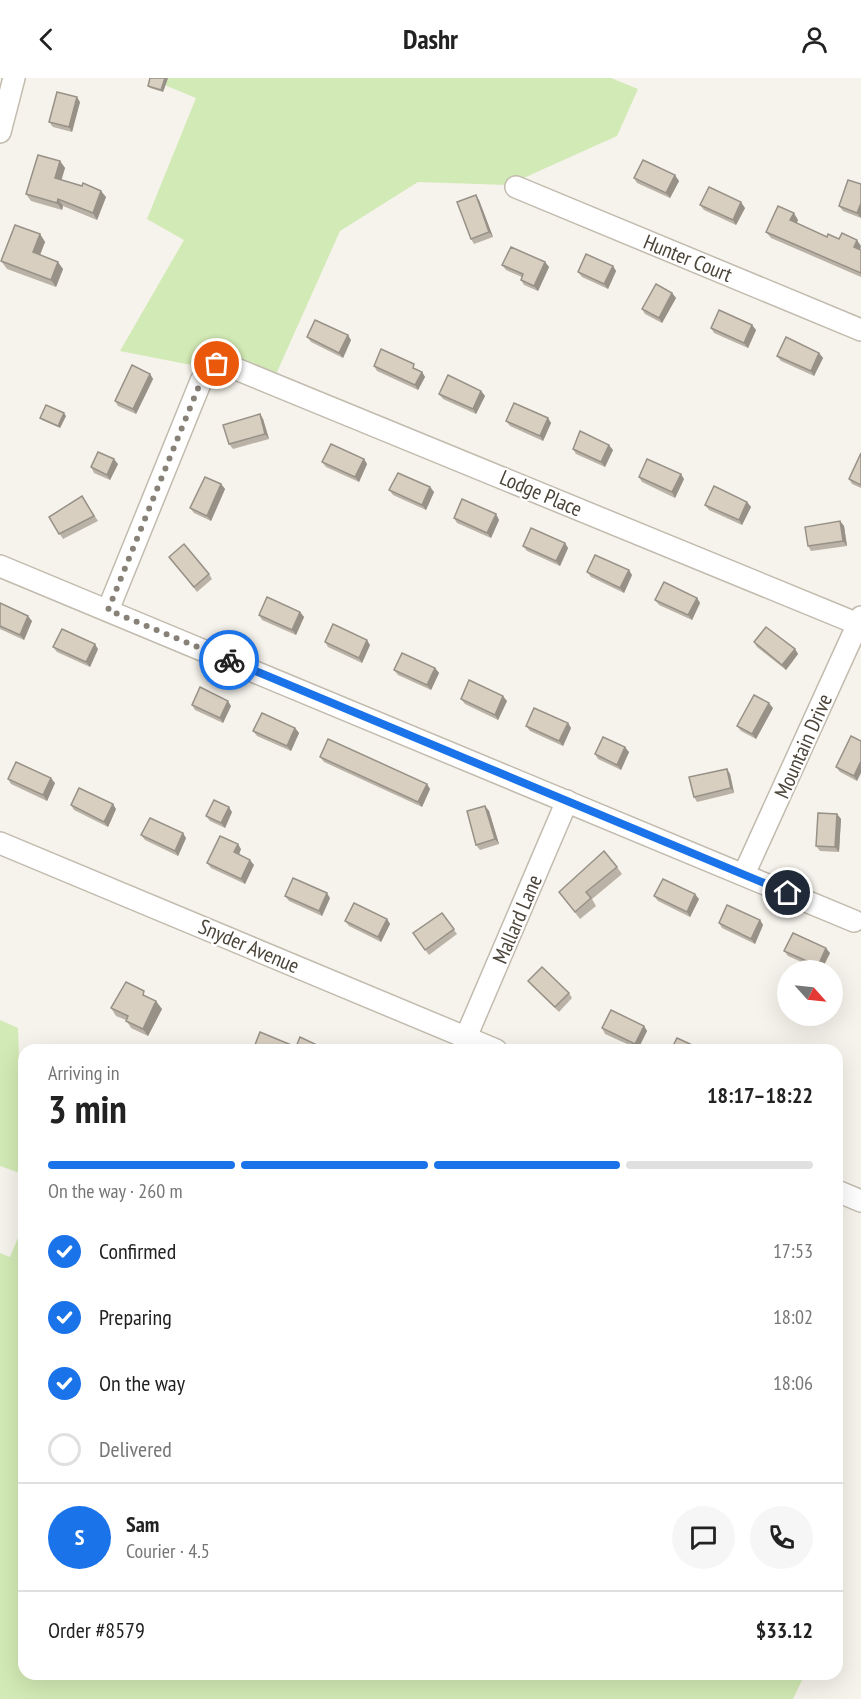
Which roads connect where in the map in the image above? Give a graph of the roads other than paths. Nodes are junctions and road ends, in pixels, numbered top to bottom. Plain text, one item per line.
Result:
1 (14, 78) edge
2 (0, 132) edge
3 (516, 187) dead end
4 (861, 330) edge
5 (0, 566) edge
6 (108, 610) junction
7 (859, 621) edge
8 (567, 801) junction
9 (0, 843) edge
10 (744, 874) junction
11 (854, 921) dead end
12 (466, 1037) junction
13 (482, 1044) edge
14 (843, 1194) edge
15 (861, 1201) edge

1 - 2 street
3 - 4 street, Hunter Court
5 - 6 street
6 - 7 street, Lodge Place
6 - 8 street
7 - 10 street, Mountain Drive
8 - 10 street
8 - 12 street, Mallard Lane
9 - 12 street, Snyder Avenue
10 - 11 street
12 - 13 street, Snyder Avenue
14 - 15 street

